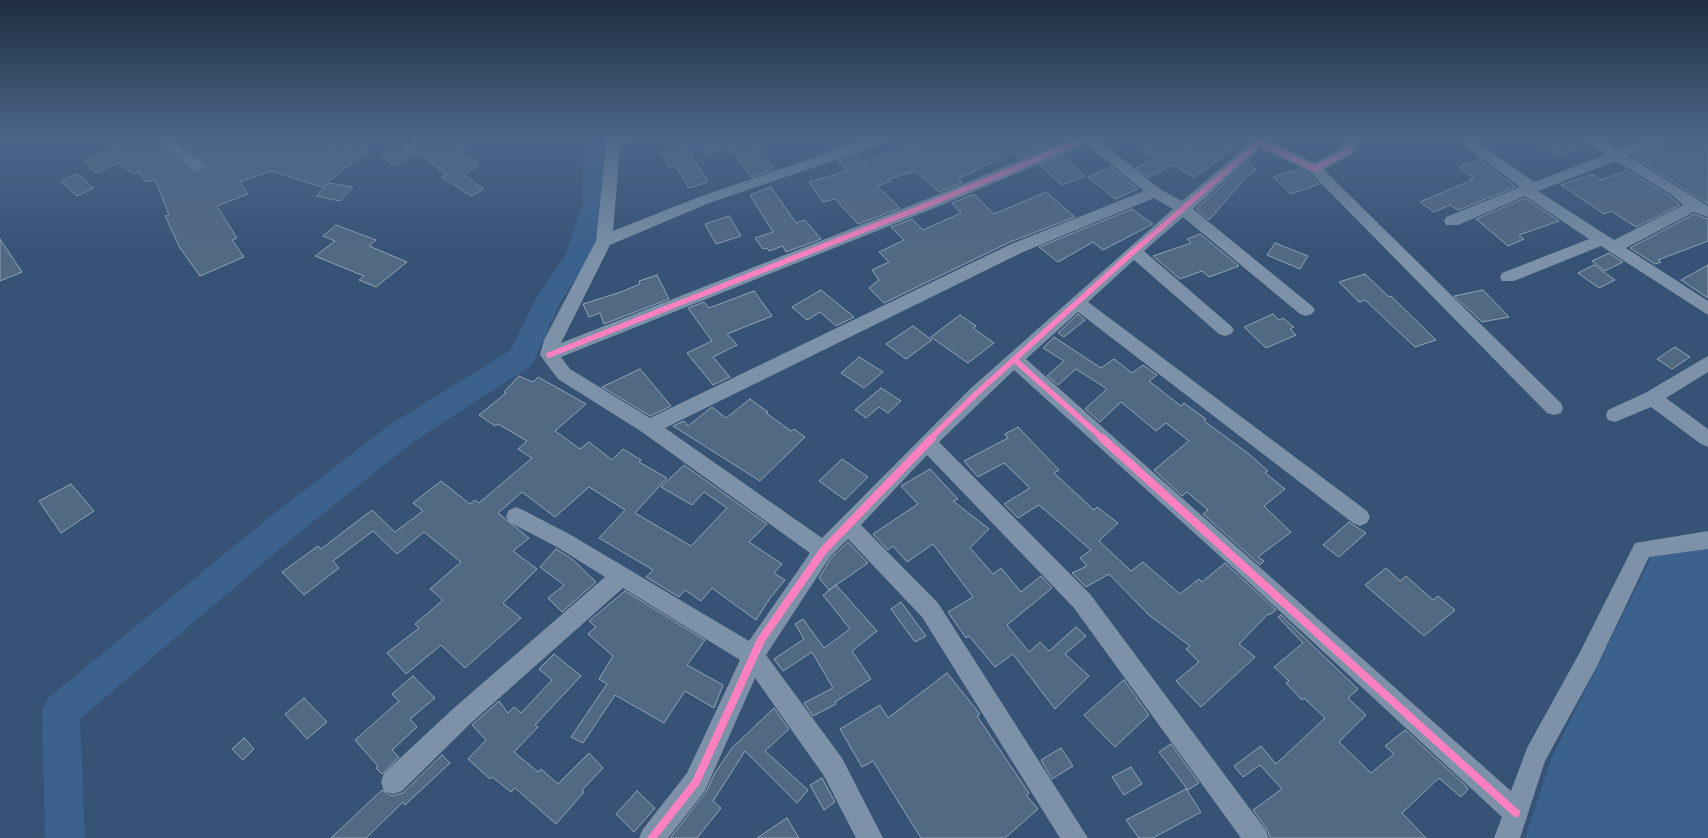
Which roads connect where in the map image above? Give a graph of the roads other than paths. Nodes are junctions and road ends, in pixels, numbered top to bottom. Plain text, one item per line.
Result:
1 (611, 176) edge
2 (774, 176) edge
3 (996, 176) edge
4 (1135, 176) edge
5 (1220, 176) edge
6 (1322, 176) edge
7 (1512, 176) edge
8 (1565, 176) edge
9 (1651, 176) edge
10 (1529, 189) junction
11 (1155, 192) junction
12 (1182, 208) junction
13 (1701, 209) edge
14 (1452, 221) dead end
15 (604, 241) junction
16 (1608, 244) junction
17 (1134, 251) junction
18 (1508, 277) dead end
19 (1077, 302) junction
20 (1708, 309) edge
21 (1306, 310) dead end
22 (1225, 330) dead end
23 (550, 356) junction
24 (1015, 360) junction
25 (1708, 363) edge
26 (1652, 398) junction
27 (1554, 408) dead end
28 (1615, 415) dead end
29 (649, 427) junction
30 (1708, 439) edge
31 (928, 442) junction
32 (516, 516) dead end
33 (1360, 517) dead end
34 (848, 526) junction
35 (1708, 540) edge
36 (823, 551) junction
37 (620, 576) junction
38 (753, 656) junction
39 (393, 782) dead end
40 (1516, 813) junction
41 (652, 838) edge
42 (870, 838) edge
43 (1075, 838) edge
44 (1256, 838) edge
45 (1507, 838) edge

1 - 15 street
2 - 15 street
3 - 23 street
4 - 11 street
5 - 12 street
6 - 27 street
7 - 10 street
8 - 10 street
9 - 13 street
10 - 14 street
10 - 16 street
11 - 12 street
11 - 29 street
12 - 17 street
12 - 21 street
13 - 16 street
15 - 23 street
16 - 18 street
16 - 20 street
17 - 19 street
17 - 22 street
19 - 24 street
19 - 33 street
23 - 29 street
24 - 31 street
24 - 40 street
25 - 26 street
26 - 28 street
26 - 30 street
29 - 36 street
31 - 34 street
31 - 44 street
32 - 37 street
34 - 36 street
34 - 43 street
35 - 40 street
36 - 38 street
37 - 38 street
37 - 39 street
38 - 41 street
38 - 42 street
40 - 45 street

